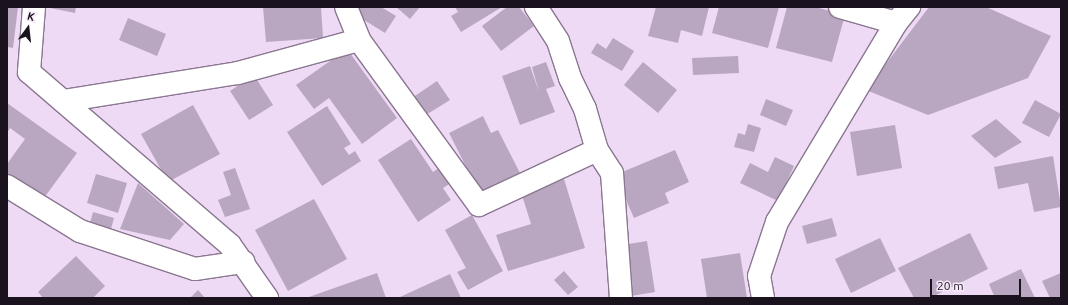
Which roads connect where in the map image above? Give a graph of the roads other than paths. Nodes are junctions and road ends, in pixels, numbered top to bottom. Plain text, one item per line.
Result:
1 (34, 7) edge
2 (346, 7) edge
3 (536, 7) edge
4 (840, 7) edge
5 (903, 15) edge
6 (359, 40) junction
7 (63, 101) junction
8 (597, 150) junction
9 (7, 186) edge
10 (243, 262) junction
11 (267, 298) edge
12 (621, 298) edge
13 (763, 298) edge

1 - 7 street
2 - 6 street
3 - 8 street
4 - 5 street
5 - 13 street
6 - 7 street
6 - 8 street
7 - 10 street
8 - 12 street
9 - 10 street
10 - 11 street

